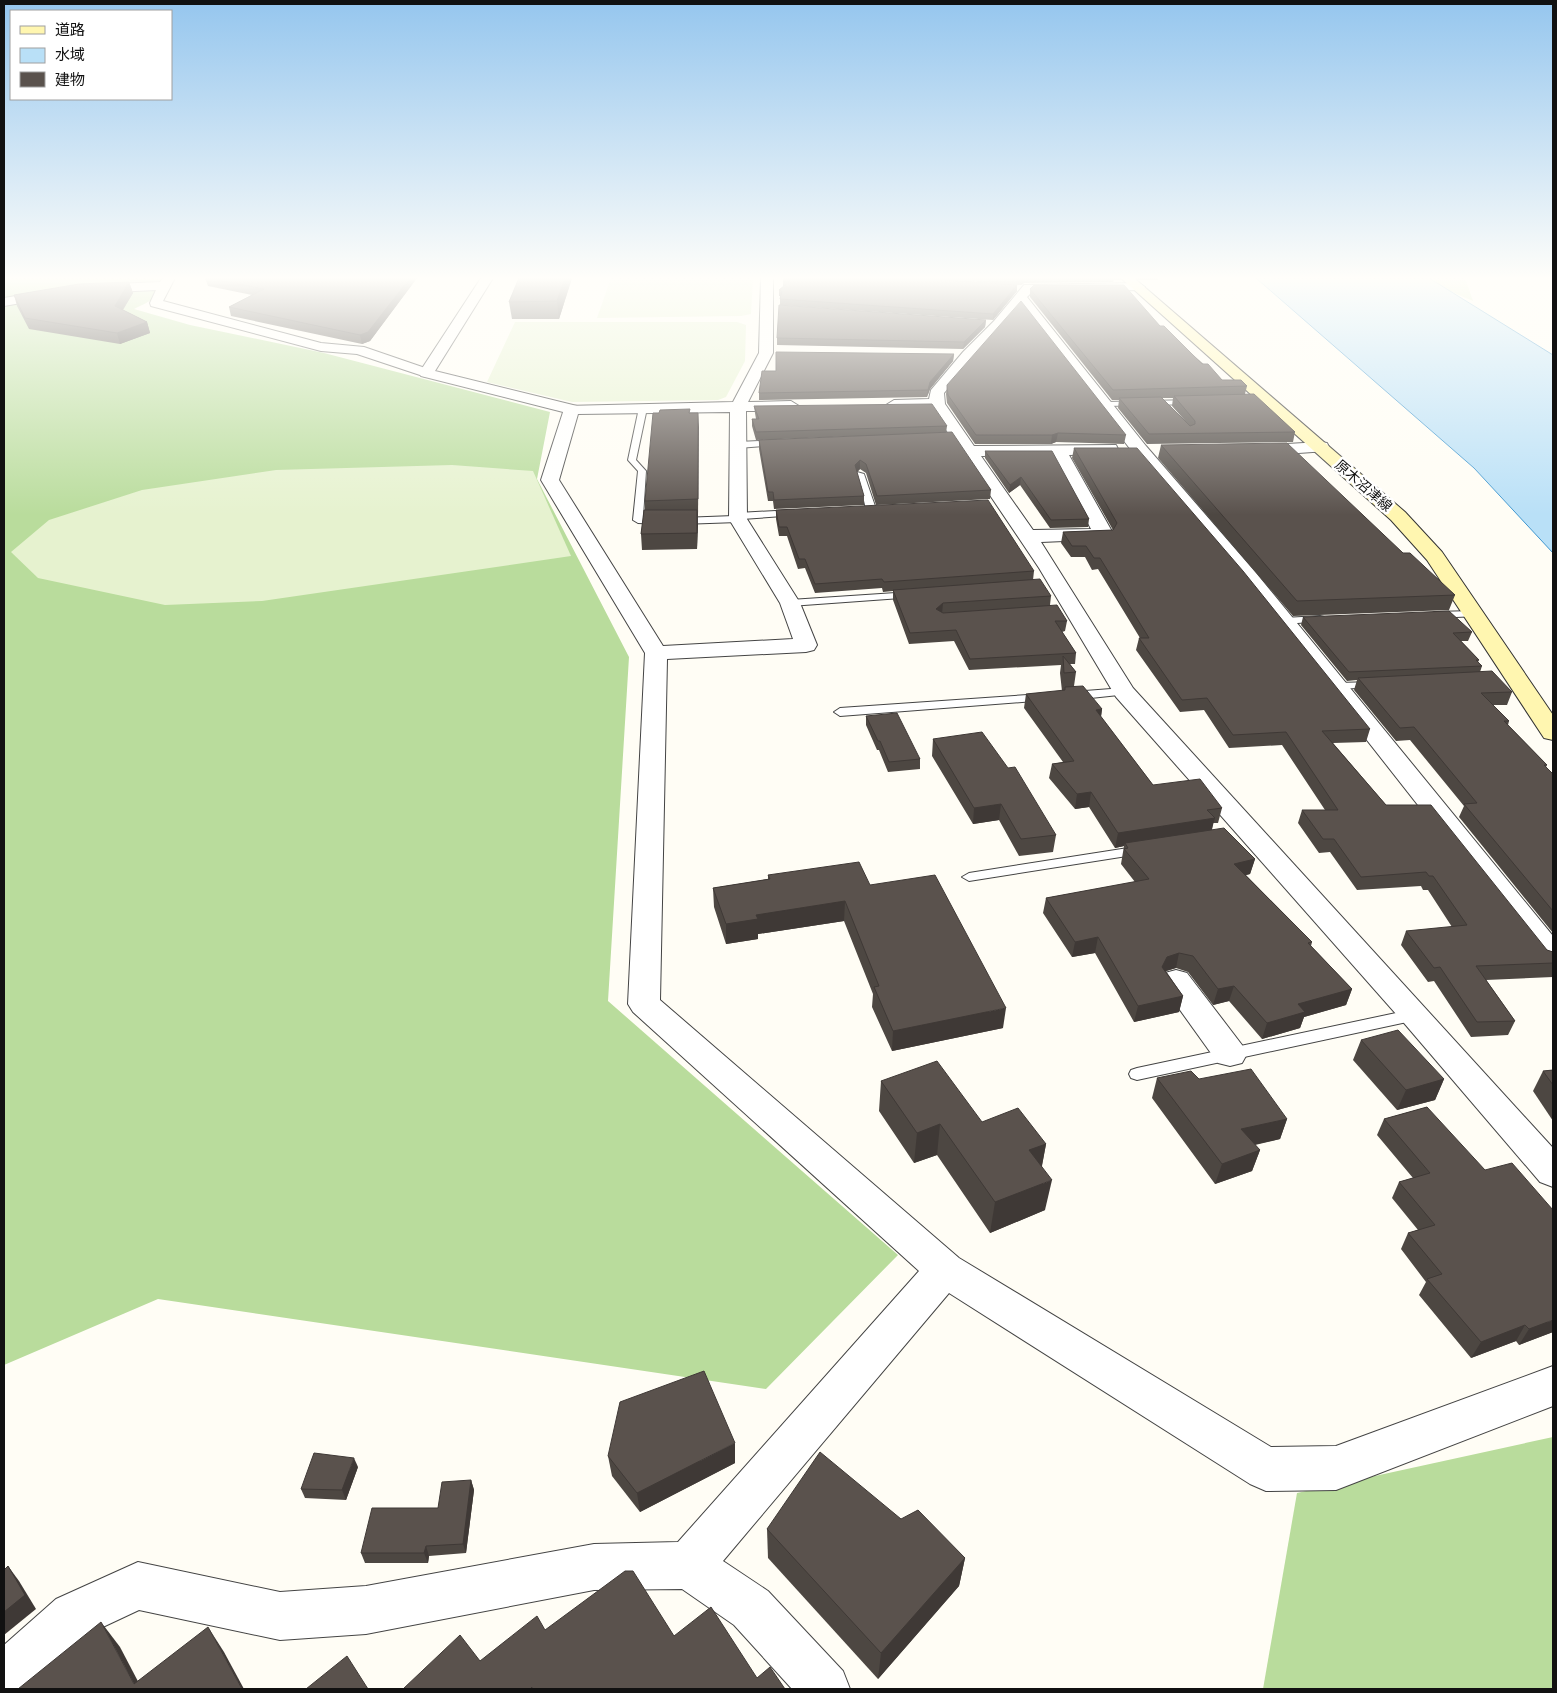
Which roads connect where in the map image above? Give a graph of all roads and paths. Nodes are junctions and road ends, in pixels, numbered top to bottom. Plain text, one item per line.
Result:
1 (379, 357) edge
2 (436, 357) edge
3 (769, 357) edge
4 (957, 357) edge
5 (1072, 357) edge
6 (1218, 357) edge
7 (426, 373) junction
8 (1248, 400) edge
9 (1267, 400) junction
10 (1200, 401) edge
11 (1162, 402) junction
12 (937, 404) junction
13 (1107, 404) junction
14 (877, 405) edge
15 (808, 406) edge
16 (738, 407) junction
17 (643, 408) junction
18 (571, 409) junction
19 (1168, 410) edge
20 (959, 441) junction
21 (786, 443) edge
22 (738, 445) junction
23 (1321, 447) junction
24 (1057, 449) junction
25 (1149, 450) junction
26 (1234, 451) edge
27 (860, 474) edge
28 (871, 509) edge
29 (804, 512) edge
30 (738, 517) junction
31 (1027, 536) junction
32 (919, 594) edge
33 (790, 603) junction
34 (1474, 614) junction
35 (1424, 616) edge
36 (1334, 619) edge
37 (1284, 621) junction
38 (656, 654) junction
39 (1517, 678) junction
40 (1498, 679) edge
41 (1385, 684) edge
42 (1337, 686) junction
43 (1124, 692) junction
44 (840, 712) dead end
45 (1553, 733) edge
46 (1153, 848) edge
47 (969, 877) dead end
48 (1553, 956) edge
49 (1176, 981) dead end
50 (1415, 1015) junction
51 (1230, 1054) junction
52 (1137, 1074) dead end
53 (1553, 1172) edge
54 (946, 1270) junction
55 (1553, 1386) edge
56 (689, 1565) junction
57 (4, 1678) edge
58 (825, 1689) edge

1 - 7 street
2 - 7 street
3 - 16 street
4 - 12 street
5 - 13 street
6 - 9 main road, 原木沼津線
7 - 18 street
8 - 9 lane
9 - 23 main road, 原木沼津線
10 - 11 lane
11 - 13 lane
11 - 19 lane
12 - 14 street
12 - 20 street
13 - 25 street
15 - 16 street
16 - 17 street
16 - 22 street
17 - 18 street
17 - 30 lane
18 - 38 street
20 - 24 street
20 - 31 street
21 - 22 lane
22 - 30 street
23 - 26 street
23 - 34 main road, 原木沼津線
24 - 25 street
24 - 31 street
25 - 37 street
27 - 28 lane
29 - 30 lane
30 - 33 street
31 - 43 street
32 - 33 lane
33 - 38 street
34 - 35 lane
34 - 39 main road, 原木沼津線
36 - 37 lane
37 - 42 street
38 - 54 street
39 - 40 lane
39 - 45 main road, 原木沼津線
41 - 42 lane
42 - 48 street
43 - 44 lane
43 - 50 street
46 - 47 lane
49 - 51 street
50 - 51 lane
50 - 53 street
51 - 52 lane
54 - 55 street
54 - 56 street
56 - 57 street
56 - 58 street

